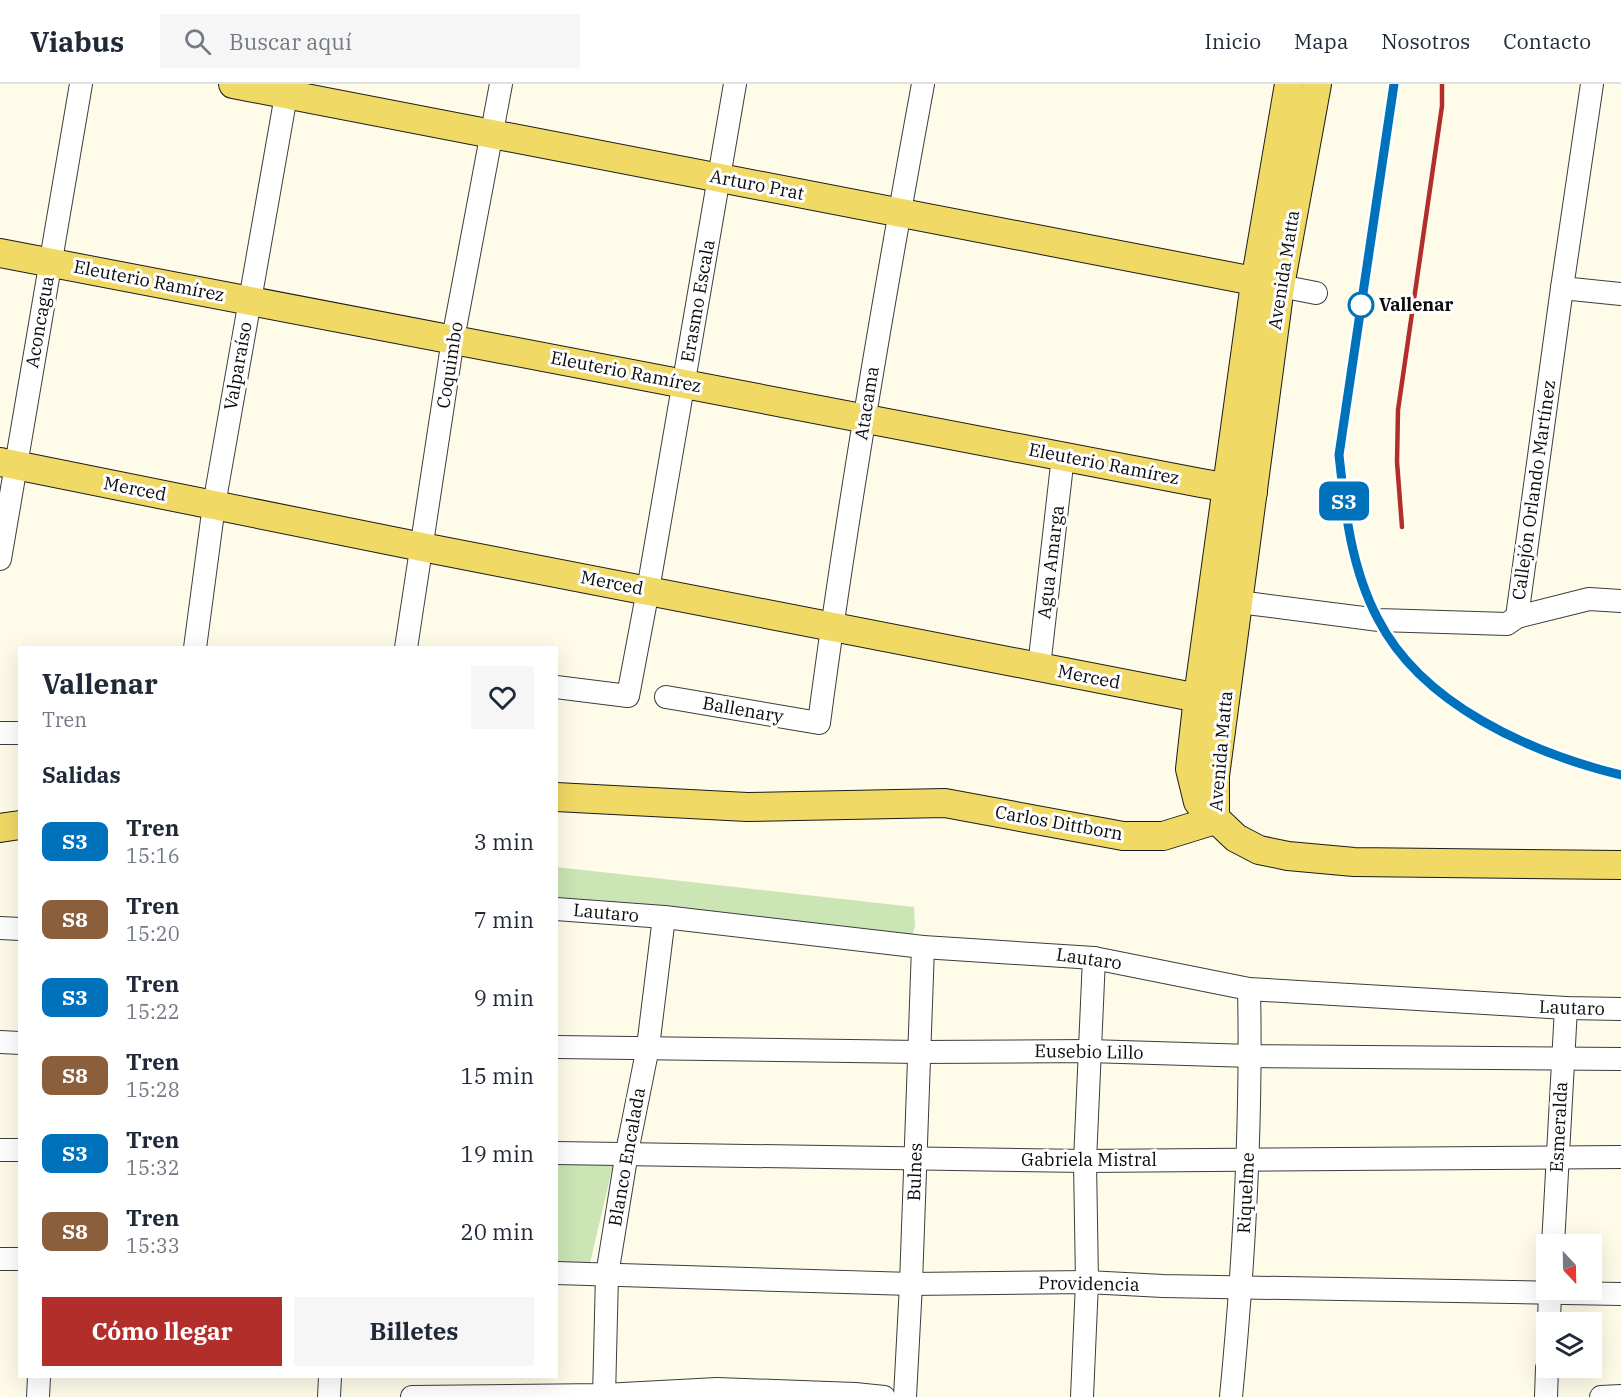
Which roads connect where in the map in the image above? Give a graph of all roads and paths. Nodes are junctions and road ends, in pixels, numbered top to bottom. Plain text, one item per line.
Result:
1 (81, 84) edge
2 (233, 84) edge
3 (501, 84) edge
4 (735, 84) edge
5 (923, 84) edge
6 (1592, 84) edge
7 (1306, 85) edge
8 (287, 89) edge
9 (491, 134) junction
10 (718, 178) junction
11 (899, 213) junction
12 (0, 253) edge
13 (50, 262) junction
14 (1268, 284) junction
15 (1562, 288) junction
16 (1316, 293) dead end
17 (1621, 294) edge
18 (249, 300) junction
19 (453, 339) junction
20 (684, 383) junction
21 (865, 418) junction
22 (1063, 456) junction
23 (8, 464) edge
24 (1240, 490) junction
25 (214, 505) junction
26 (422, 547) junction
27 (0, 559) edge
28 (648, 590) junction
29 (1621, 601) edge
30 (1239, 602) junction
31 (1517, 617) junction
32 (832, 627) junction
33 (195, 646) edge
34 (406, 646) edge
35 (1039, 667) junction
36 (558, 687) edge
37 (666, 697) dead end
38 (1211, 700) junction
39 (819, 723) joint
40 (0, 733) edge
41 (18, 733) edge
42 (558, 797) edge
43 (1215, 820) junction
44 (18, 825) edge
45 (0, 828) edge
46 (1621, 865) edge
47 (558, 909) edge
48 (664, 917) junction
49 (0, 928) edge
50 (18, 929) edge
51 (923, 947) junction
52 (1094, 958) junction
53 (1250, 990) junction
54 (1566, 1008) junction
55 (1621, 1010) edge
56 (0, 1042) edge
57 (18, 1043) edge
58 (558, 1047) edge
59 (648, 1047) junction
60 (1089, 1051) junction
61 (921, 1052) junction
62 (1251, 1056) junction
63 (1563, 1059) junction
64 (1621, 1059) edge
65 (0, 1150) edge
66 (18, 1150) edge
67 (627, 1152) junction
68 (558, 1153) edge
69 (1558, 1157) junction
70 (1621, 1157) edge
71 (915, 1159) junction
72 (1247, 1160) junction
73 (1085, 1161) junction
74 (1554, 1234) edge
75 (0, 1259) edge
76 (18, 1259) edge
77 (558, 1272) edge
78 (607, 1275) junction
79 (1087, 1282) junction
80 (911, 1284) junction
81 (1241, 1287) junction
82 (1536, 1292) edge
83 (1602, 1293) edge
84 (1621, 1294) edge
85 (39, 1378) edge
86 (330, 1378) edge
87 (1547, 1378) edge
88 (604, 1396) edge
89 (1621, 1396) edge
90 (38, 1397) edge
91 (329, 1397) edge
92 (412, 1397) edge
93 (884, 1397) edge
94 (905, 1397) edge
95 (1082, 1397) edge
96 (1231, 1397) edge
97 (1546, 1397) edge
98 (1601, 1397) edge

1 - 13 street, Aconcagua
2 - 8 main road, Arturo Prat
3 - 9 street, Coquimbo
4 - 10 street, Erasmo Escala
5 - 11 street, Atacama
6 - 15 street, Callejón Orlando Martínez
7 - 14 main road, Avenida Matta
8 - 9 main road, Arturo Prat
8 - 18 street, Valparaíso
9 - 10 main road, Arturo Prat
9 - 19 street, Coquimbo
10 - 11 main road, Arturo Prat
10 - 20 street, Erasmo Escala
11 - 14 main road, Arturo Prat
11 - 21 street, Atacama
12 - 13 main road, Eleuterio Ramírez
13 - 18 main road, Eleuterio Ramírez
13 - 23 street, Aconcagua
14 - 16 street
14 - 24 main road, Avenida Matta
15 - 17 street
15 - 31 street, Callejón Orlando Martínez
18 - 19 main road, Eleuterio Ramírez
18 - 25 street, Valparaíso
19 - 20 main road, Eleuterio Ramírez
19 - 26 street, Coquimbo
20 - 21 main road, Eleuterio Ramírez
20 - 28 street, Erasmo Escala
21 - 22 main road, Eleuterio Ramírez
21 - 32 street, Atacama
22 - 24 main road, Eleuterio Ramírez
22 - 35 street, Agua Amarga
23 - 25 main road, Merced
23 - 27 street, Aconcagua
24 - 30 main road, Avenida Matta
24 - 38 main road, Avenida Matta
25 - 26 main road, Merced
25 - 33 street, Valparaíso
26 - 28 main road, Merced
26 - 34 street, Coquimbo
28 - 32 main road, Merced
28 - 36 street, Erasmo Escala
29 - 31 street
30 - 31 street, Callejón Orlando Martínez
30 - 38 main road, Avenida Matta
32 - 35 main road, Merced
32 - 39 street, Atacama
35 - 38 main road, Merced
37 - 39 street, Ballenary
38 - 43 main road, Avenida Matta
40 - 41 street
42 - 43 main road, Carlos Dittborn
43 - 46 main road
44 - 45 main road
47 - 48 street, Lautaro
48 - 51 street, Lautaro
48 - 59 street, Blanco Encalada
49 - 50 street
51 - 52 street, Lautaro
51 - 61 street, Bulnes
52 - 53 street, Lautaro
52 - 60 street
53 - 54 street, Lautaro
53 - 62 street, Riquelme
54 - 55 street, Lautaro
54 - 63 street, Esmeralda
56 - 57 street
58 - 59 street, Eusebio Lillo
59 - 61 street, Eusebio Lillo
59 - 67 street, Blanco Encalada
60 - 61 street, Eusebio Lillo
60 - 62 street, Eusebio Lillo
60 - 73 street
61 - 71 street, Bulnes
62 - 63 street, Eusebio Lillo
62 - 72 street, Riquelme
63 - 64 street, Eusebio Lillo
63 - 69 street, Esmeralda
65 - 66 street
67 - 68 street, Gabriela Mistral
67 - 71 street, Gabriela Mistral
67 - 78 street, Blanco Encalada
69 - 70 street, Gabriela Mistral
69 - 72 street, Gabriela Mistral
69 - 74 street, Esmeralda
71 - 73 street, Gabriela Mistral
71 - 80 street, Bulnes
72 - 73 street, Gabriela Mistral
72 - 81 street, Riquelme
73 - 79 street
75 - 76 street
77 - 78 street, Providencia
78 - 80 street, Providencia
78 - 88 street, Blanco Encalada
79 - 80 street, Providencia
79 - 81 street, Providencia
79 - 95 street
80 - 94 street, Bulnes
81 - 82 street, Providencia
81 - 96 street, Riquelme
83 - 84 street, Providencia
85 - 90 street
86 - 91 street
87 - 97 street
88 - 92 street
88 - 93 street
89 - 98 street

